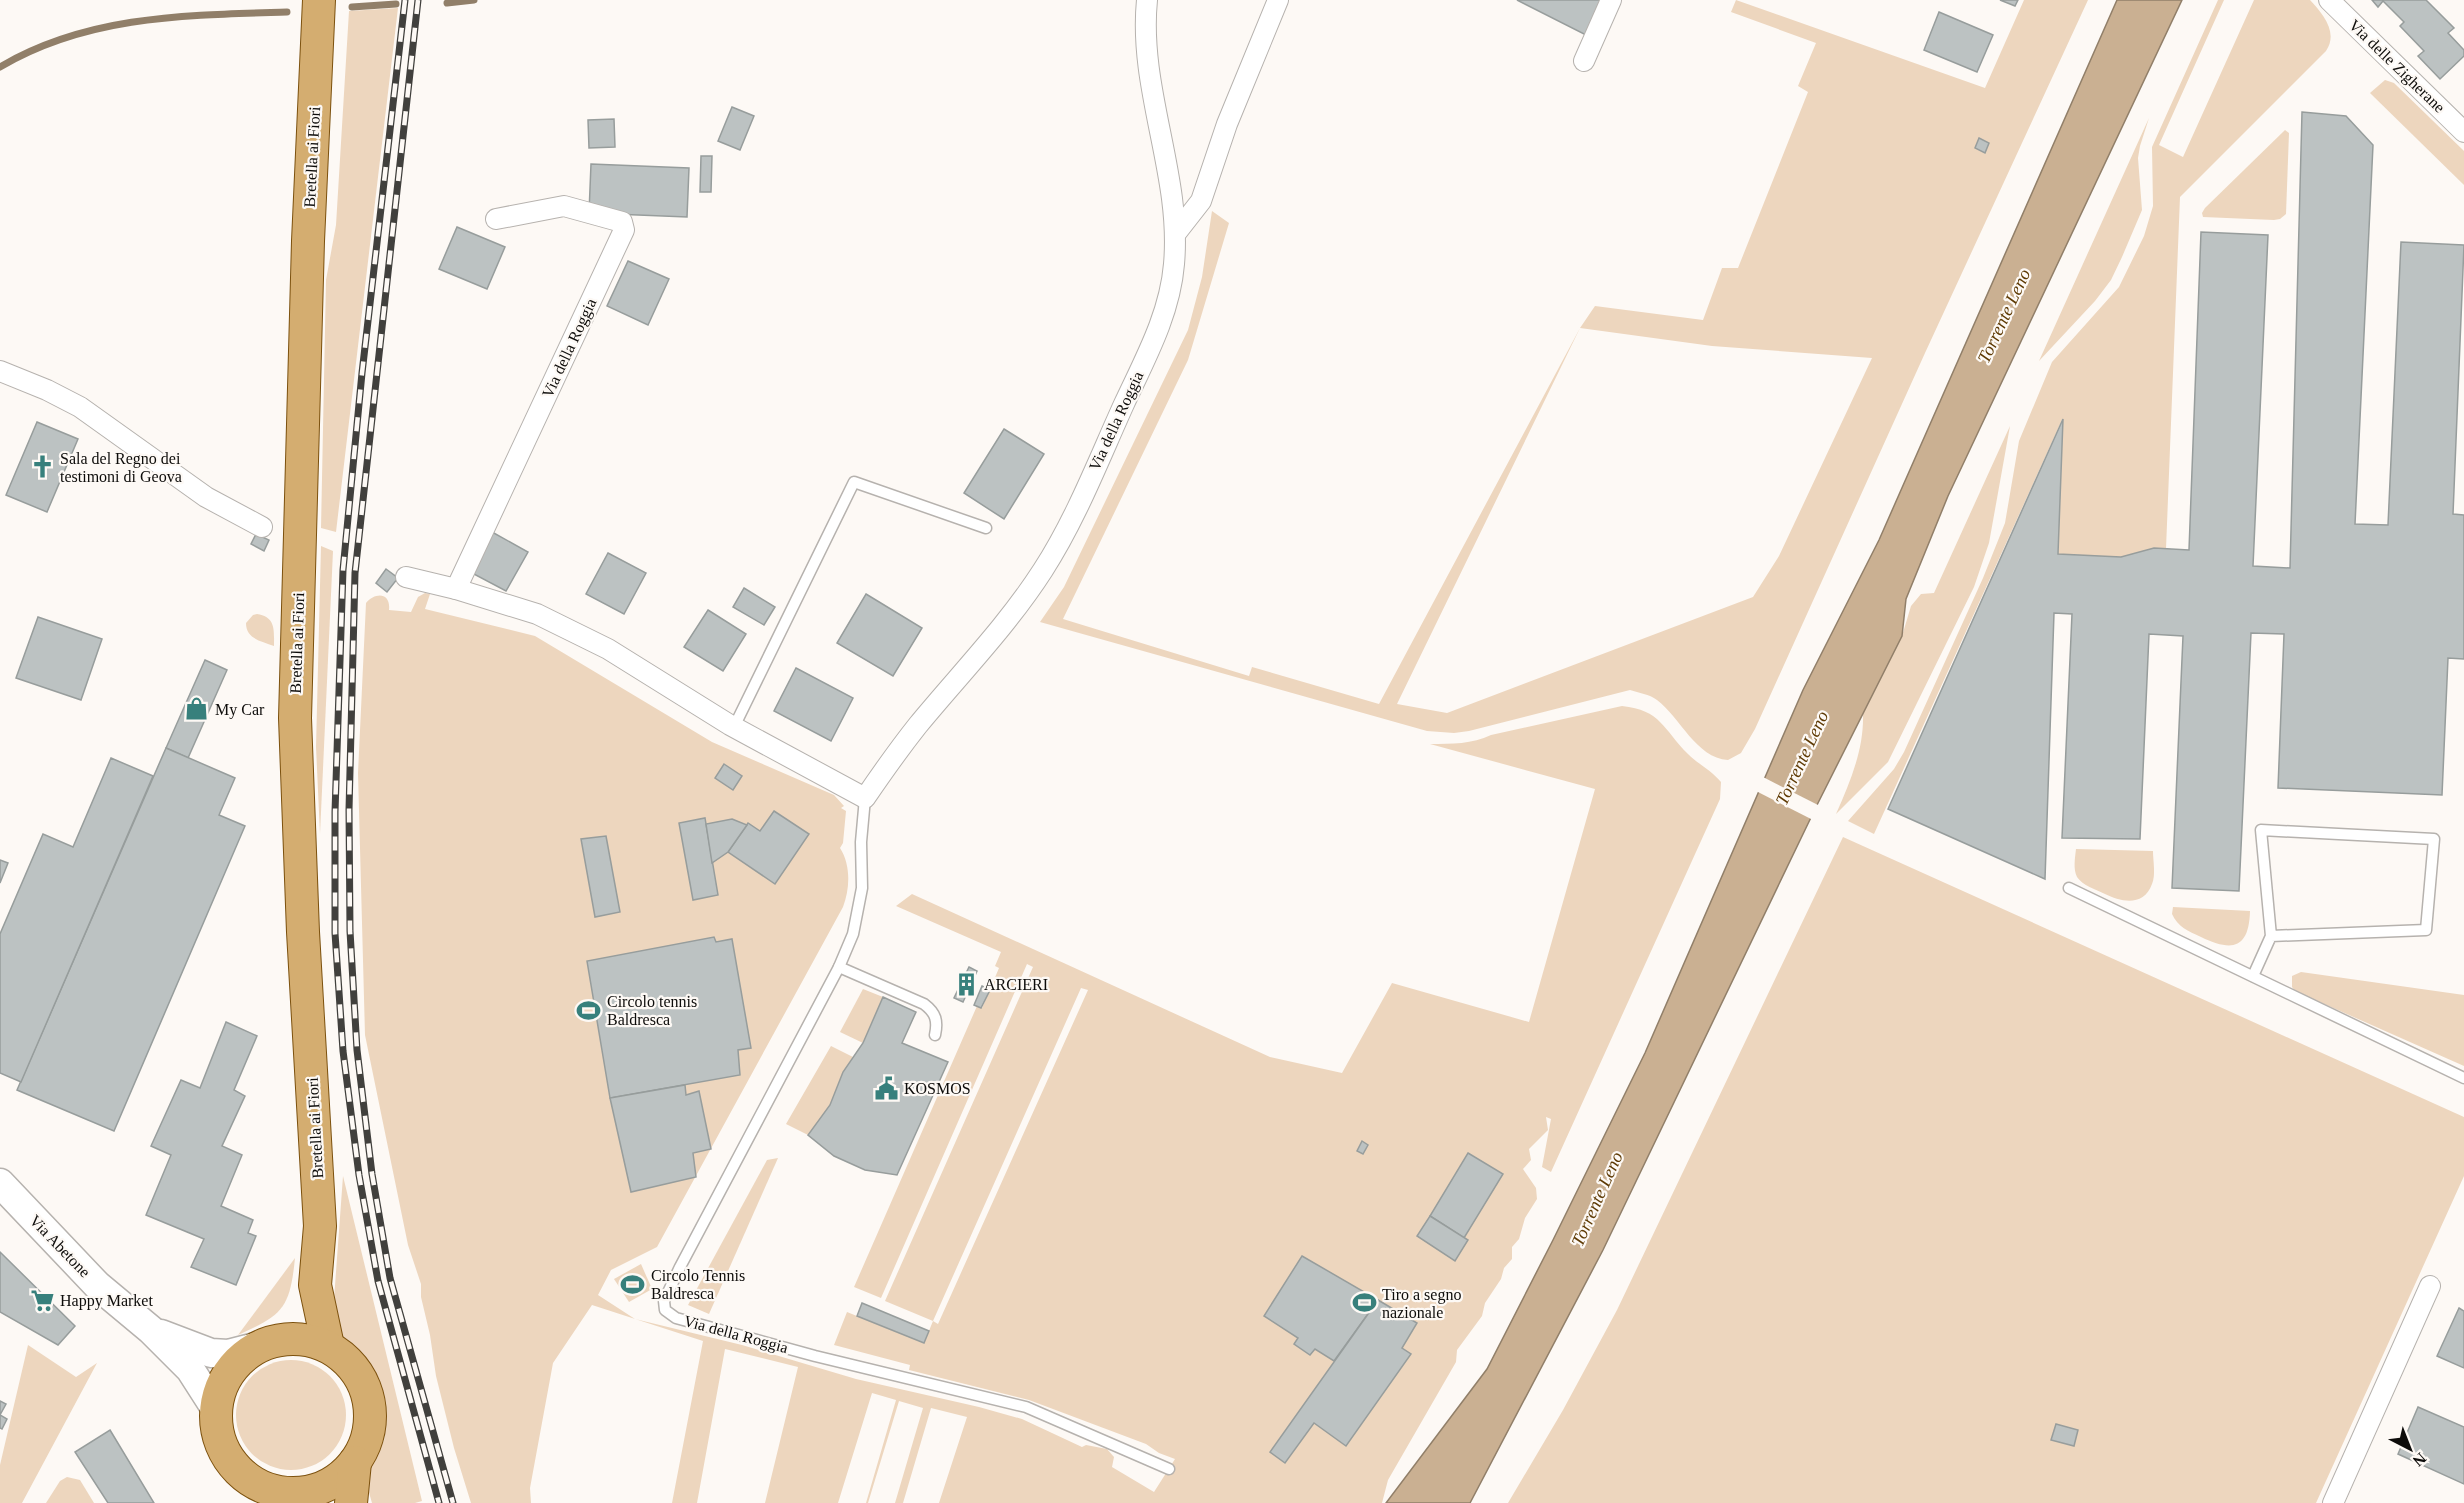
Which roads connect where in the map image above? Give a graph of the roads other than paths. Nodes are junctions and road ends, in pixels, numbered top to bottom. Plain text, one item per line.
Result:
1 (1148, 0) edge
2 (1278, 0) edge
3 (1611, 0) edge
4 (2329, 0) edge
5 (320, 7) edge
6 (1584, 61) dead end
7 (2464, 132) edge
8 (496, 219) dead end
9 (1176, 233) junction
10 (0, 370) edge
11 (262, 527) dead end
12 (986, 528) dead end
13 (406, 577) dead end
14 (456, 590) junction
15 (734, 727) junction
16 (865, 798) junction
17 (2069, 888) dead end
18 (2271, 936) junction
19 (839, 967) junction
20 (2253, 976) junction
21 (935, 1035) dead end
22 (2464, 1077) edge
23 (0, 1183) edge
24 (315, 1285) junction
25 (2430, 1286) dead end
26 (150, 1330) junction
27 (290, 1338) junction
28 (259, 1346) junction
29 (328, 1346) junction
30 (215, 1408) junction
31 (355, 1462) junction
32 (1169, 1468) dead end
33 (302, 1498) edge
34 (351, 1503) edge
35 (2333, 1503) edge

1 - 9 street, Via della Roggia
2 - 9 street
3 - 6 street
4 - 7 street, Via delle Zigherane
5 - 24 main road, Bretella ai Fiori
8 - 14 street, Via della Roggia
9 - 16 street, Via della Roggia
10 - 11 street
12 - 15 lane
13 - 14 street
14 - 15 street
15 - 16 street
16 - 19 lane, Via della Roggia
17 - 20 lane
18 - 18 lane
18 - 20 lane
19 - 21 lane
19 - 32 lane, Via della Roggia
20 - 22 lane
23 - 26 main road, Via Abetone
24 - 27 main road, Bretella ai Fiori
24 - 29 main road, Bretella ai Fiori
25 - 35 street
26 - 28 main road
26 - 30 main road, Via Abetone
27 - 28 main road
27 - 29 main road
28 - 30 main road
29 - 31 main road
30 - 33 main road
31 - 33 main road
31 - 34 main road

